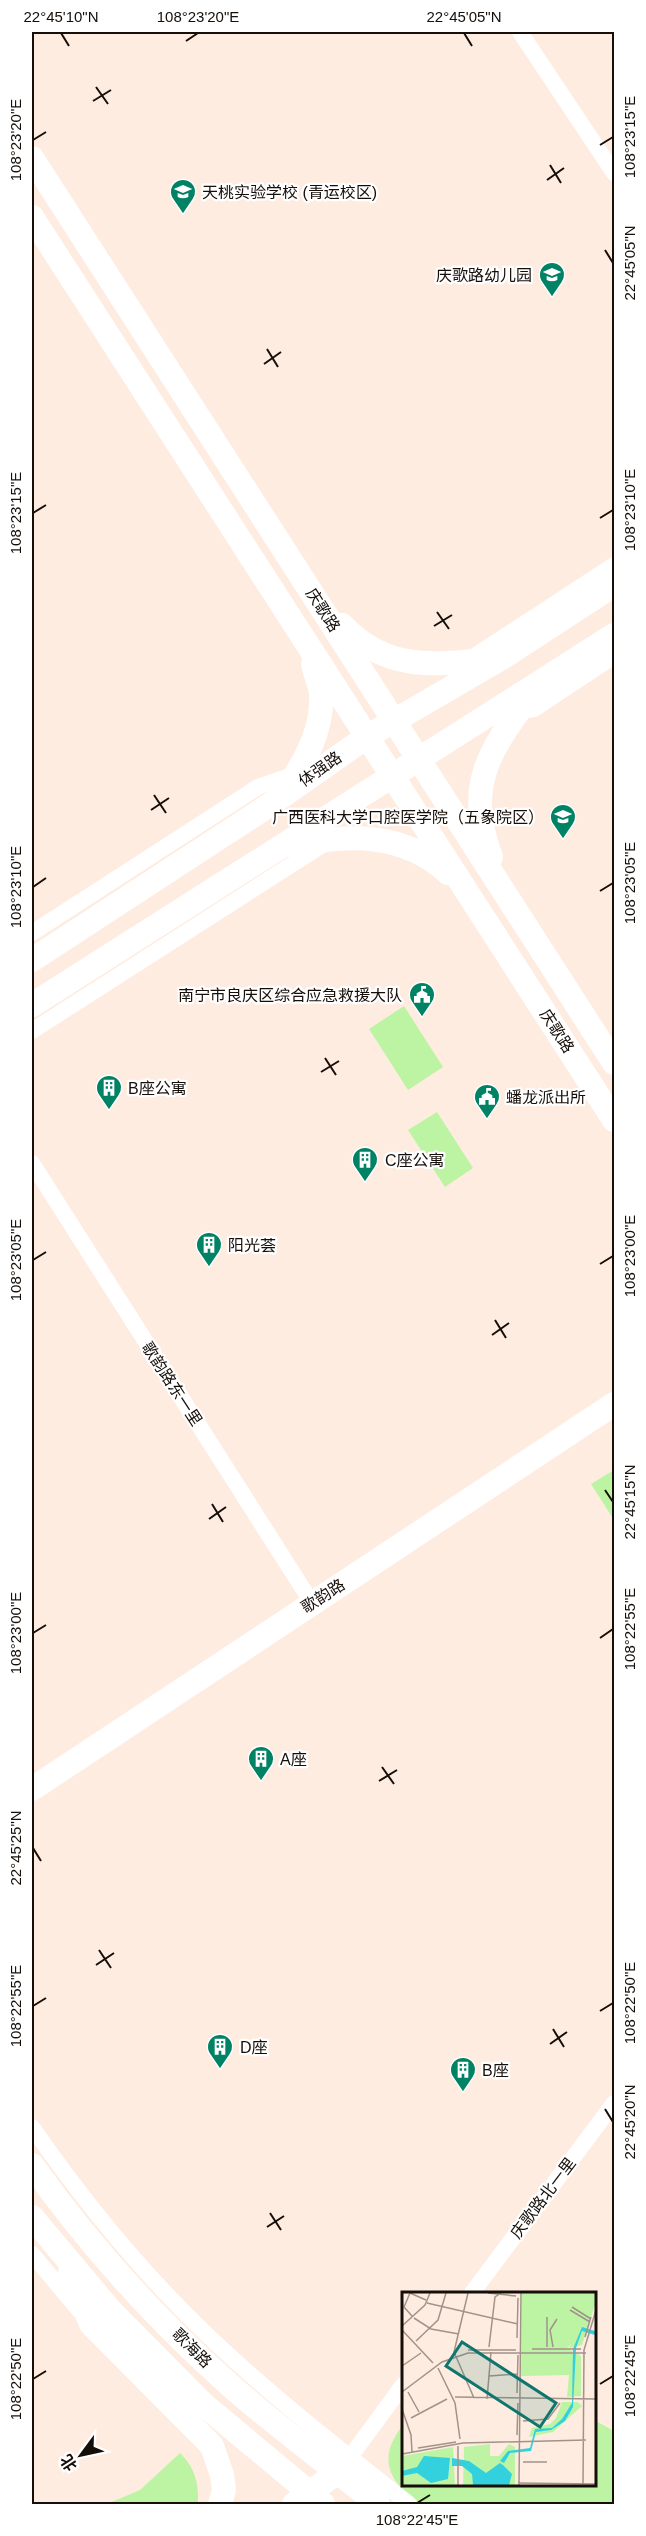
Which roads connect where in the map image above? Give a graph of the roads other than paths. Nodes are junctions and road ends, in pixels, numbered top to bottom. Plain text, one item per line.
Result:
1 (520, 32) edge
2 (32, 158) edge
3 (615, 173) edge
4 (32, 217) edge
5 (615, 565) edge
6 (615, 585) edge
7 (312, 593) junction
8 (287, 610) junction
9 (615, 635) edge
10 (615, 656) edge
11 (502, 658) junction
12 (466, 662) junction
13 (539, 683) junction
14 (517, 713) junction
15 (395, 721) junction
16 (481, 721) junction
17 (368, 736) junction
18 (420, 760) junction
19 (330, 761) junction
20 (298, 773) junction
21 (394, 777) junction
22 (274, 802) junction
23 (332, 839) junction
24 (281, 848) junction
25 (502, 888) junction
26 (476, 904) junction
27 (32, 933) edge
28 (32, 960) edge
29 (552, 966) junction
30 (526, 983) junction
31 (32, 1005) edge
32 (32, 1031) edge
33 (615, 1063) edge
34 (615, 1120) edge
35 (32, 1164) edge
36 (615, 1404) edge
37 (312, 1603) junction
38 (32, 1788) edge
39 (615, 2103) edge
40 (32, 2127) edge
41 (32, 2165) edge
42 (32, 2217) edge
43 (32, 2254) edge
44 (62, 2254) junction
45 (473, 2292) edge
46 (91, 2324) junction
47 (402, 2386) edge
48 (344, 2465) junction
49 (308, 2500) edge
50 (220, 2505) edge
51 (334, 2505) edge
52 (378, 2505) edge
53 (409, 2505) edge

1 - 3 street
2 - 7 main road, 庆歌路
4 - 8 main road, 庆歌路
5 - 12 street
6 - 11 main road, 体强路
7 - 12 main road
7 - 15 main road, 庆歌路
8 - 17 main road, 庆歌路
8 - 20 main road
9 - 13 main road
10 - 14 street
11 - 12 main road
11 - 15 main road, 体强路
13 - 14 main road
13 - 16 main road
14 - 16 street
14 - 25 main road
15 - 17 main road, 体强路
15 - 18 main road, 庆歌路
16 - 18 main road
17 - 19 main road, 体强路
17 - 21 main road, 庆歌路
18 - 21 main road
18 - 25 main road, 庆歌路
19 - 20 street
19 - 22 main road, 体强路
20 - 22 main road
20 - 27 street
21 - 24 main road
21 - 26 main road, 庆歌路
22 - 28 main road, 体强路
23 - 24 main road
23 - 26 main road
23 - 32 street
24 - 31 main road
25 - 29 main road, 庆歌路
26 - 30 main road, 庆歌路
29 - 30 main road
29 - 33 main road, 庆歌路
30 - 34 main road, 庆歌路
35 - 37 street, 歌韵路东一里
36 - 37 main road, 歌韵路
37 - 38 main road, 歌韵路
39 - 45 street, 庆歌路北一里
40 - 48 street
41 - 48 main road, 歌海路
42 - 44 main road, 歌海路
43 - 46 street
44 - 46 main road
44 - 49 main road, 歌海路
46 - 50 main road
47 - 48 street
48 - 49 main road
48 - 51 main road
48 - 52 main road, 歌海路
48 - 53 street

